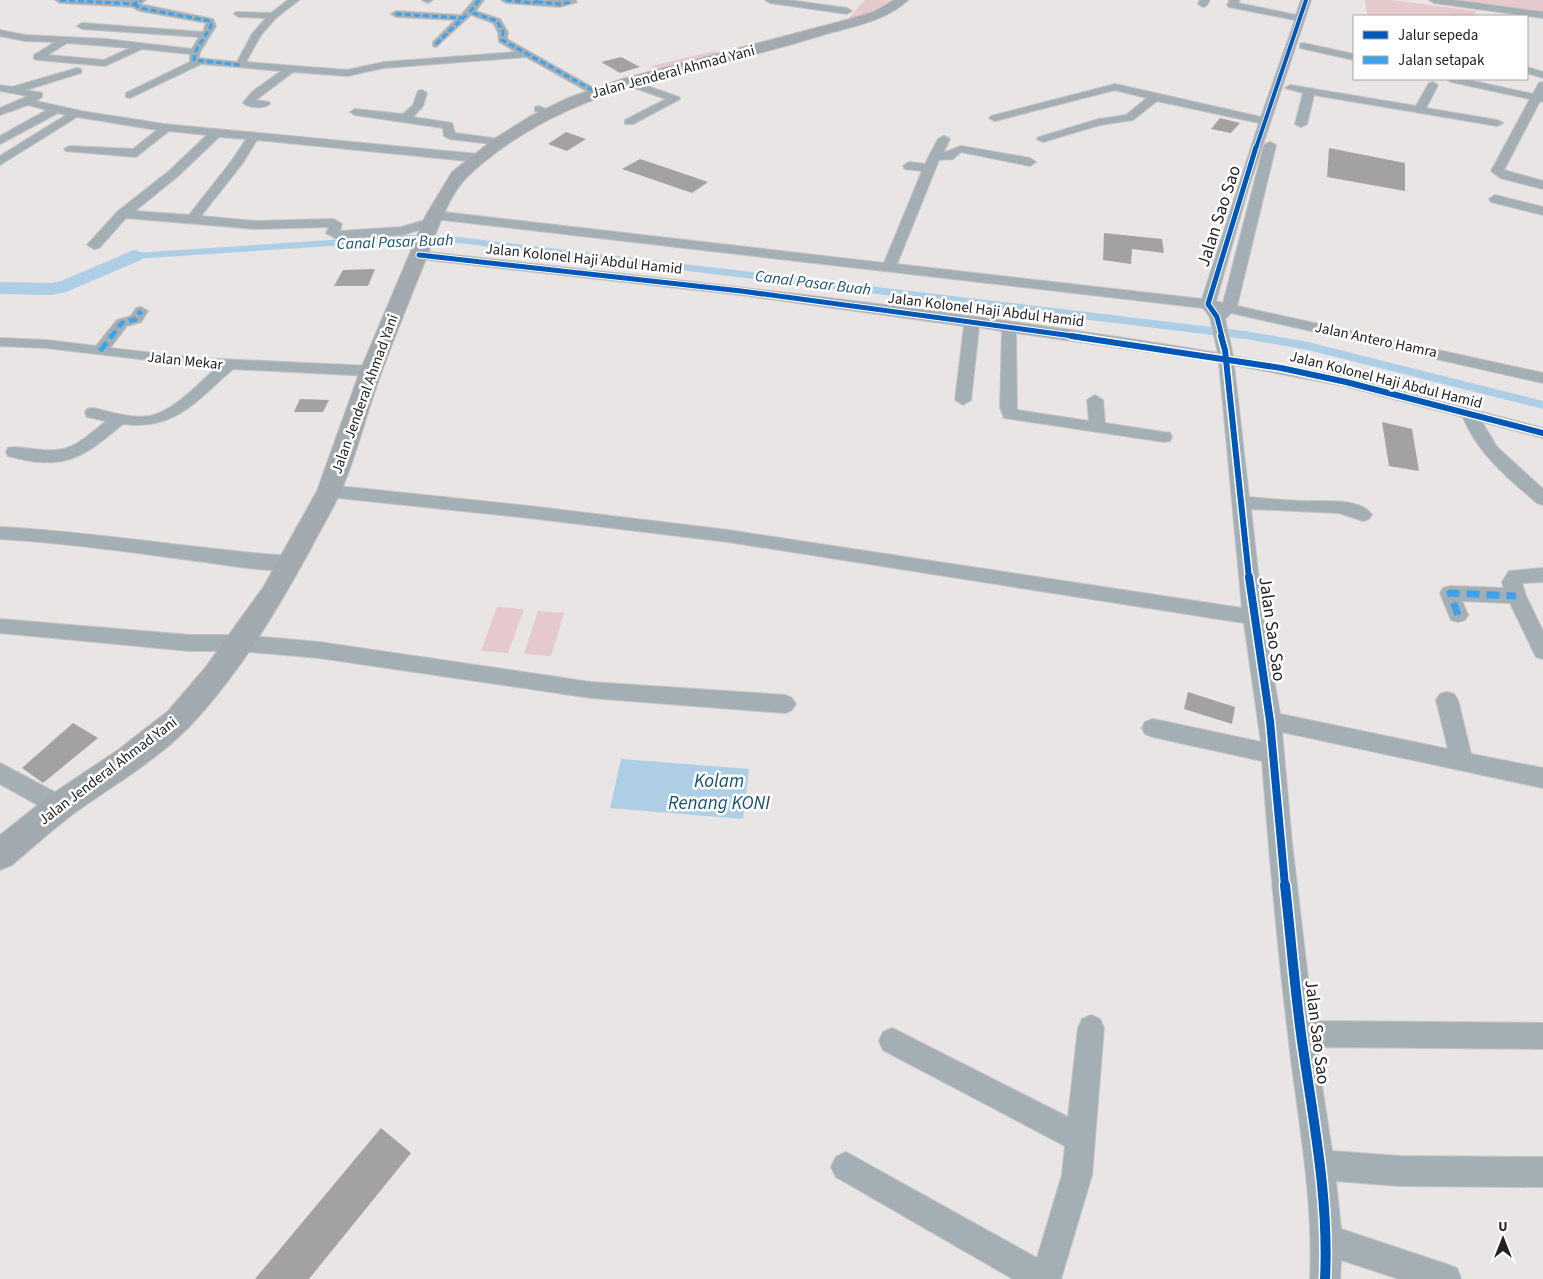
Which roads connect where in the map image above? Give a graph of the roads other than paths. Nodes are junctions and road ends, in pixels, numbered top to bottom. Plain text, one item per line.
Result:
1 (60, 0) edge
2 (294, 0) edge
3 (478, 0) edge
4 (506, 0) edge
5 (770, 0) edge
6 (858, 0) edge
7 (902, 0) edge
8 (1235, 0) edge
9 (1306, 0) edge
10 (1318, 0) edge
11 (1434, 0) edge
12 (98, 1) edge
13 (538, 1) edge
14 (138, 2) edge
15 (572, 2) dead end
16 (846, 11) junction
17 (1495, 12) edge
18 (239, 14) dead end
19 (396, 14) dead end
20 (466, 15) junction
21 (1543, 15) edge
22 (273, 16) junction
23 (1299, 18) junction
24 (831, 24) junction
25 (82, 26) dead end
26 (0, 33) edge
27 (206, 35) junction
28 (64, 41) junction
29 (436, 44) dead end
30 (141, 46) junction
31 (528, 54) junction
32 (196, 57) junction
33 (1353, 57) edge
34 (240, 65) junction
35 (291, 70) junction
36 (1528, 70) edge
37 (76, 71) dead end
38 (1543, 75) edge
39 (1456, 80) edge
40 (627, 82) junction
41 (1433, 85) dead end
42 (1543, 85) edge
43 (0, 88) edge
44 (1290, 88) dead end
45 (12, 91) junction
46 (596, 92) junction
47 (1309, 92) junction
48 (422, 93) dead end
49 (130, 95) dead end
50 (1155, 97) junction
51 (1540, 98) edge
52 (27, 102) junction
53 (266, 104) dead end
54 (56, 110) junction
55 (1419, 110) junction
56 (0, 112) edge
57 (355, 112) dead end
58 (75, 114) junction
59 (405, 117) junction
60 (995, 118) dead end
61 (1272, 121) junction
62 (629, 122) dead end
63 (1497, 123) dead end
64 (1301, 124) dead end
65 (166, 128) junction
66 (216, 133) junction
67 (253, 137) junction
68 (944, 139) dead end
69 (1043, 139) dead end
70 (0, 141) edge
71 (500, 142) junction
72 (70, 150) dead end
73 (935, 156) junction
74 (478, 158) junction
75 (0, 161) edge
76 (1030, 162) dead end
77 (909, 166) dead end
78 (929, 168) junction
79 (1504, 175) junction
80 (1543, 185) edge
81 (1543, 211) edge
82 (123, 214) junction
83 (192, 219) junction
84 (428, 234) junction
85 (94, 245) dead end
86 (888, 266) junction
87 (1208, 304) junction
88 (141, 311) dead end
89 (1223, 313) junction
90 (972, 322) junction
91 (1009, 327) junction
92 (3, 344) edge
93 (100, 351) junction
94 (1226, 354) junction
95 (228, 366) junction
96 (370, 371) junction
97 (1543, 378) edge
98 (963, 400) dead end
99 (1095, 400) dead end
100 (93, 413) dead end
101 (1470, 414) junction
102 (119, 419) junction
103 (1097, 425) junction
104 (1526, 429) junction
105 (1543, 433) edge
106 (1164, 437) dead end
107 (1543, 448) edge
108 (14, 452) dead end
109 (330, 491) junction
110 (1543, 499) edge
111 (1242, 503) junction
112 (1363, 514) dead end
113 (0, 533) edge
114 (289, 563) junction
115 (1543, 574) edge
116 (1516, 596) junction
117 (1458, 616) dead end
118 (1254, 617) junction
119 (0, 626) edge
120 (239, 643) junction
121 (1543, 651) edge
122 (1447, 700) dead end
123 (784, 704) dead end
124 (1270, 721) junction
125 (1153, 728) dead end
126 (1272, 754) junction
127 (1462, 762) junction
128 (0, 773) edge
129 (1543, 778) edge
130 (60, 806) junction
131 (0, 855) edge
132 (1091, 1028) dead end
133 (1301, 1034) junction
134 (1543, 1036) edge
135 (892, 1041) dead end
136 (1080, 1138) junction
137 (1320, 1165) junction
138 (846, 1167) dead end
139 (1543, 1172) edge
140 (1327, 1240) junction
141 (1045, 1279) edge
142 (1325, 1279) edge
143 (1446, 1279) edge

1 - 12 street
2 - 22 street
3 - 20 street
4 - 13 street
5 - 16 street
6 - 16 highway, Jalan Jenderal Ahmad Yani
7 - 24 highway
8 - 23 street
9 - 23 street, Jalan Sao Sao
10 - 33 street
11 - 17 street
12 - 14 street
13 - 15 street
14 - 27 street
16 - 24 highway, Jalan Jenderal Ahmad Yani
17 - 21 street
18 - 22 street
19 - 20 street
20 - 29 street
20 - 31 street
22 - 34 street
23 - 61 street, Jalan Sao Sao
24 - 40 highway, Jalan Jenderal Ahmad Yani
25 - 27 street
26 - 28 street
27 - 32 street
28 - 30 street
28 - 30 street
30 - 32 street
31 - 35 street
31 - 46 street
32 - 34 street
32 - 49 street
34 - 35 street
35 - 53 street
36 - 38 street
37 - 45 street
39 - 51 street
40 - 46 highway, Jalan Jenderal Ahmad Yani
40 - 62 street
41 - 55 street
42 - 51 street
43 - 45 street
44 - 47 street
45 - 52 street
46 - 71 highway, Jalan Jenderal Ahmad Yani
47 - 55 street
47 - 64 street
48 - 59 street
50 - 60 street
50 - 61 street
50 - 69 street
51 - 79 street
52 - 54 street
52 - 56 street
54 - 58 street
54 - 70 street
55 - 63 street
57 - 59 street
58 - 65 street
58 - 75 street
59 - 71 street
61 - 87 street, Jalan Sao Sao
61 - 89 street, Jalan Sao Sao
65 - 66 street
65 - 72 street
66 - 67 street
66 - 82 street
67 - 74 street
67 - 83 street
68 - 73 street
71 - 74 highway, Jalan Jenderal Ahmad Yani
73 - 76 street
73 - 78 street
74 - 84 highway, Jalan Jenderal Ahmad Yani
77 - 78 street
78 - 86 street
79 - 80 street
79 - 81 street
82 - 83 street
82 - 85 street
83 - 84 street
84 - 86 street, Jalan Antero Hamra
84 - 90 street, Jalan Kolonel Haji Abdul Hamid
84 - 96 highway, Jalan Jenderal Ahmad Yani
86 - 87 street, Jalan Antero Hamra
87 - 89 street, Jalan Antero Hamra
88 - 93 street
89 - 94 street, Jalan Sao Sao
89 - 97 street, Jalan Antero Hamra
90 - 91 street, Jalan Kolonel Haji Abdul Hamid
90 - 98 street
91 - 94 street, Jalan Kolonel Haji Abdul Hamid
91 - 103 street
92 - 93 street, Jalan Mekar
93 - 95 street, Jalan Mekar
94 - 101 street, Jalan Kolonel Haji Abdul Hamid
94 - 111 street, Jalan Sao Sao
95 - 96 street, Jalan Mekar
95 - 102 street
96 - 109 highway, Jalan Jenderal Ahmad Yani
99 - 103 street
100 - 102 street
101 - 104 street, Jalan Kolonel Haji Abdul Hamid
101 - 110 street
102 - 108 street
103 - 106 street
104 - 105 street, Jalan Kolonel Haji Abdul Hamid
104 - 107 street
109 - 114 highway, Jalan Jenderal Ahmad Yani
109 - 118 street
111 - 112 street
111 - 118 street, Jalan Sao Sao
113 - 114 street
114 - 120 highway, Jalan Jenderal Ahmad Yani
115 - 116 street
116 - 117 street
116 - 121 street
118 - 124 street, Jalan Sao Sao
119 - 120 street
120 - 123 street
120 - 130 highway, Jalan Jenderal Ahmad Yani
122 - 127 street
124 - 126 street, Jalan Sao Sao
124 - 127 street
125 - 126 street
126 - 133 street, Jalan Sao Sao
127 - 129 street
128 - 130 street
130 - 131 highway, Jalan Jenderal Ahmad Yani
132 - 136 street
133 - 134 street
133 - 137 street, Jalan Sao Sao
135 - 136 street
136 - 141 street
137 - 139 street
137 - 140 street, Jalan Sao Sao
138 - 141 street
140 - 142 street, Jalan Sao Sao
140 - 143 street

